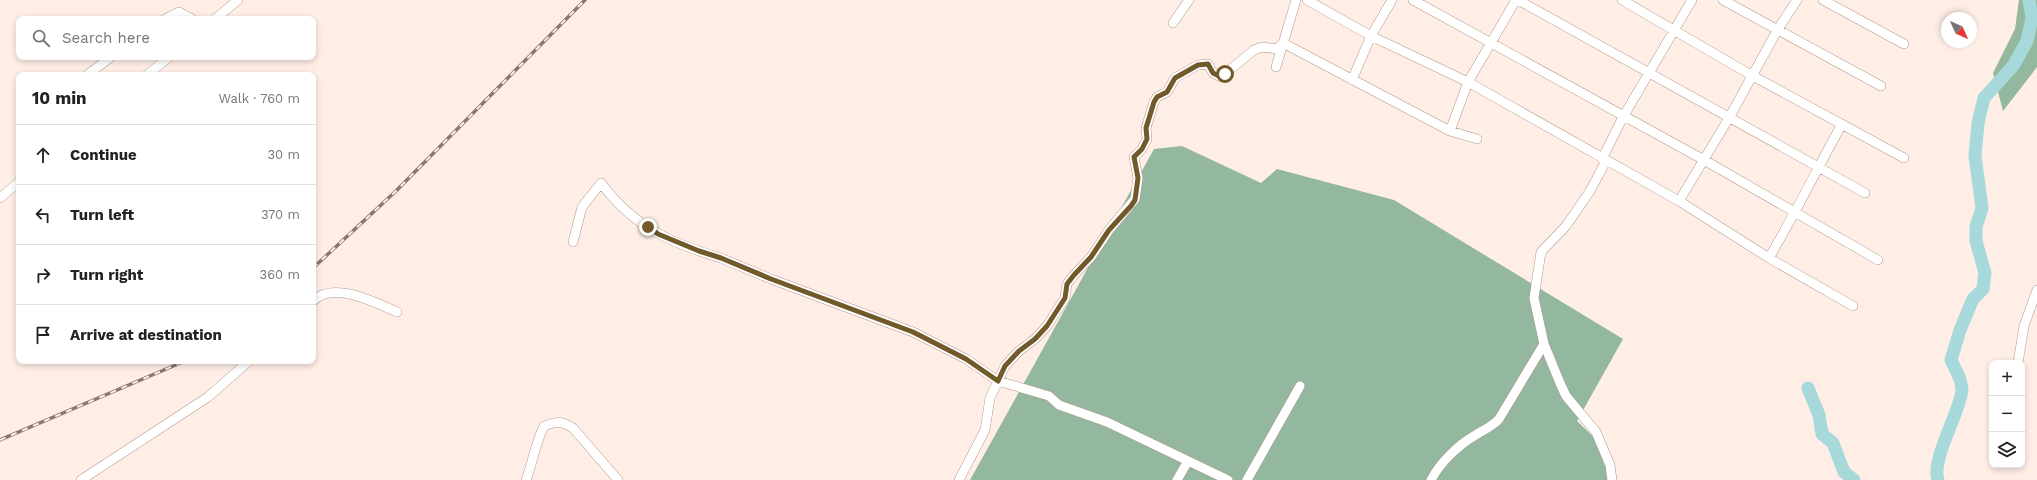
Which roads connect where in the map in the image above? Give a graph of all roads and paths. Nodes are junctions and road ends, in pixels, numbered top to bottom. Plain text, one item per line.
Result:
1 (238, 0) edge
2 (1190, 0) edge
3 (1296, 0) edge
4 (1307, 0) edge
5 (1392, 0) edge
6 (1413, 0) edge
7 (1517, 0) edge
8 (1622, 0) edge
9 (1692, 0) edge
10 (1723, 0) edge
11 (1797, 0) edge
12 (1823, 0) edge
13 (170, 16) edge
14 (186, 16) edge
15 (219, 16) edge
16 (1173, 22) dead end
17 (1778, 29) junction
18 (1674, 30) junction
19 (1371, 36) junction
20 (1491, 42) junction
21 (1283, 43) junction
22 (1904, 44) dead end
23 (107, 60) edge
24 (165, 60) edge
25 (1276, 67) dead end
26 (91, 72) edge
27 (151, 72) edge
28 (1648, 74) junction
29 (1751, 75) junction
30 (1352, 80) junction
31 (1468, 82) junction
32 (1881, 86) dead end
33 (1623, 117) junction
34 (1729, 118) junction
35 (1842, 124) junction
36 (1450, 131) junction
37 (1477, 139) dead end
38 (1904, 158) dead end
39 (1604, 160) junction
40 (1704, 160) junction
41 (1818, 167) junction
42 (16, 185) edge
43 (1865, 193) dead end
44 (0, 198) edge
45 (1679, 201) junction
46 (1796, 213) junction
47 (574, 242) dead end
48 (1769, 258) junction
49 (1878, 260) dead end
50 (2037, 290) edge
51 (316, 300) edge
52 (1853, 306) dead end
53 (2033, 309) edge
54 (397, 312) dead end
55 (1544, 344) junction
56 (2018, 360) edge
57 (245, 364) edge
58 (998, 381) junction
59 (1300, 386) dead end
60 (1188, 461) junction
61 (81, 480) edge
62 (526, 480) edge
63 (618, 480) edge
64 (959, 480) edge
65 (1177, 480) edge
66 (1228, 480) edge
67 (1248, 480) edge
68 (1432, 480) edge
69 (1612, 480) edge

1 - 15 street
2 - 16 street
3 - 21 street
4 - 19 street
5 - 19 street
6 - 20 street
7 - 20 street
7 - 28 street
8 - 18 street
9 - 18 street
10 - 17 street
11 - 17 street
12 - 22 street
13 - 14 street
17 - 29 street
17 - 32 street
18 - 28 street
18 - 29 street
19 - 30 street
19 - 31 street
20 - 31 street
20 - 33 street
21 - 25 street
21 - 30 street
21 - 58 street
23 - 26 street
24 - 27 street
28 - 33 street
28 - 34 street
29 - 34 street
29 - 35 street
30 - 36 street
31 - 36 street
31 - 39 street
33 - 39 street
33 - 40 street
34 - 40 street
34 - 41 street
35 - 38 street
35 - 41 street
36 - 37 street
39 - 45 street
39 - 55 street
40 - 45 street
40 - 46 street
41 - 43 street
41 - 46 street
42 - 44 street
45 - 48 street
46 - 48 street
46 - 49 street
47 - 58 street
48 - 52 street
50 - 53 street
51 - 54 street
53 - 56 street
55 - 68 street
55 - 69 street
57 - 61 street
58 - 60 street
58 - 64 street
59 - 67 street
60 - 65 street
60 - 66 street
62 - 63 street

